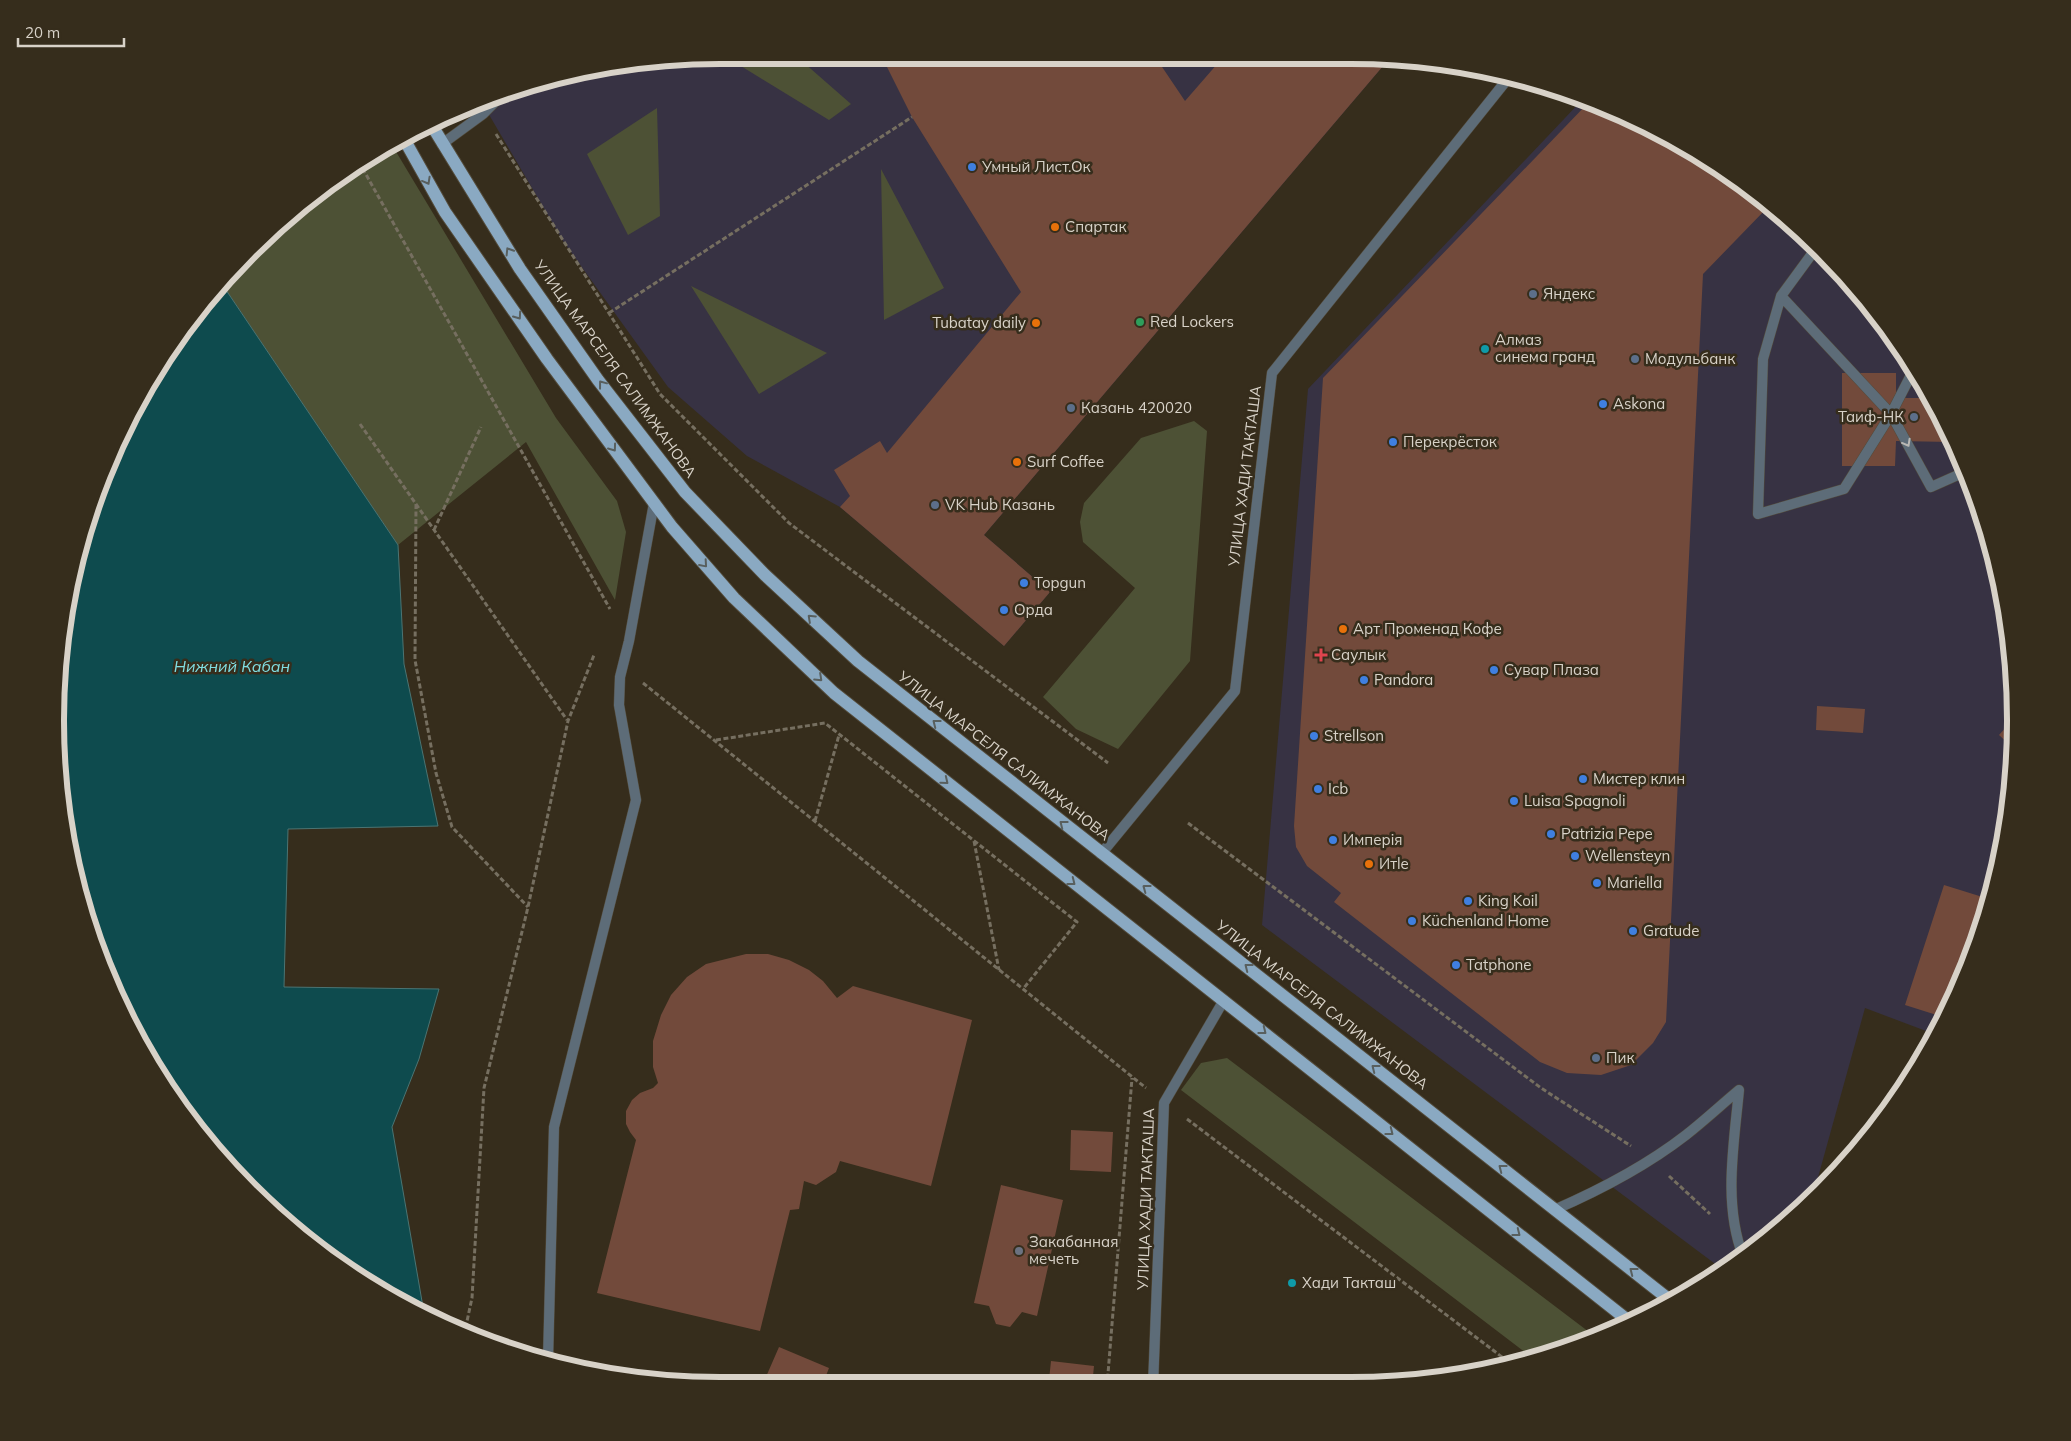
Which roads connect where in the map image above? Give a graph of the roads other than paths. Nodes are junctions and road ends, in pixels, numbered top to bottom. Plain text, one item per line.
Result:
1 (1505, 82) edge
2 (493, 105) edge
3 (434, 129) edge
4 (407, 144) edge
5 (442, 144) junction
6 (1812, 253) edge
7 (1781, 296) junction
8 (1910, 377) edge
9 (1891, 414) junction
10 (1959, 475) edge
11 (654, 503) junction
12 (1101, 854) junction
13 (1224, 1000) junction
14 (1554, 1210) junction
15 (1740, 1249) edge
16 (1665, 1297) edge
17 (1624, 1317) edge
18 (548, 1354) edge
19 (1153, 1377) edge

1 - 12 street, УЛИЦА ХАДИ ТАКТАША
2 - 5 street
3 - 5 main road, УЛИЦА МАРСЕЛЯ САЛИМЖАНОВА
4 -> 11 main road
12 -> 5 main road, УЛИЦА МАРСЕЛЯ САЛИМЖАНОВА
6 - 7 street
7 - 9 street
7 - 9 street
8 - 9 street
9 -> 10 street
11 -> 13 main road
11 - 18 street
14 -> 12 main road, УЛИЦА МАРСЕЛЯ САЛИМЖАНОВА
13 -> 17 main road
13 - 19 street, УЛИЦА ХАДИ ТАКТАША
14 - 15 street
16 -> 14 main road, УЛИЦА МАРСЕЛЯ САЛИМЖАНОВА

